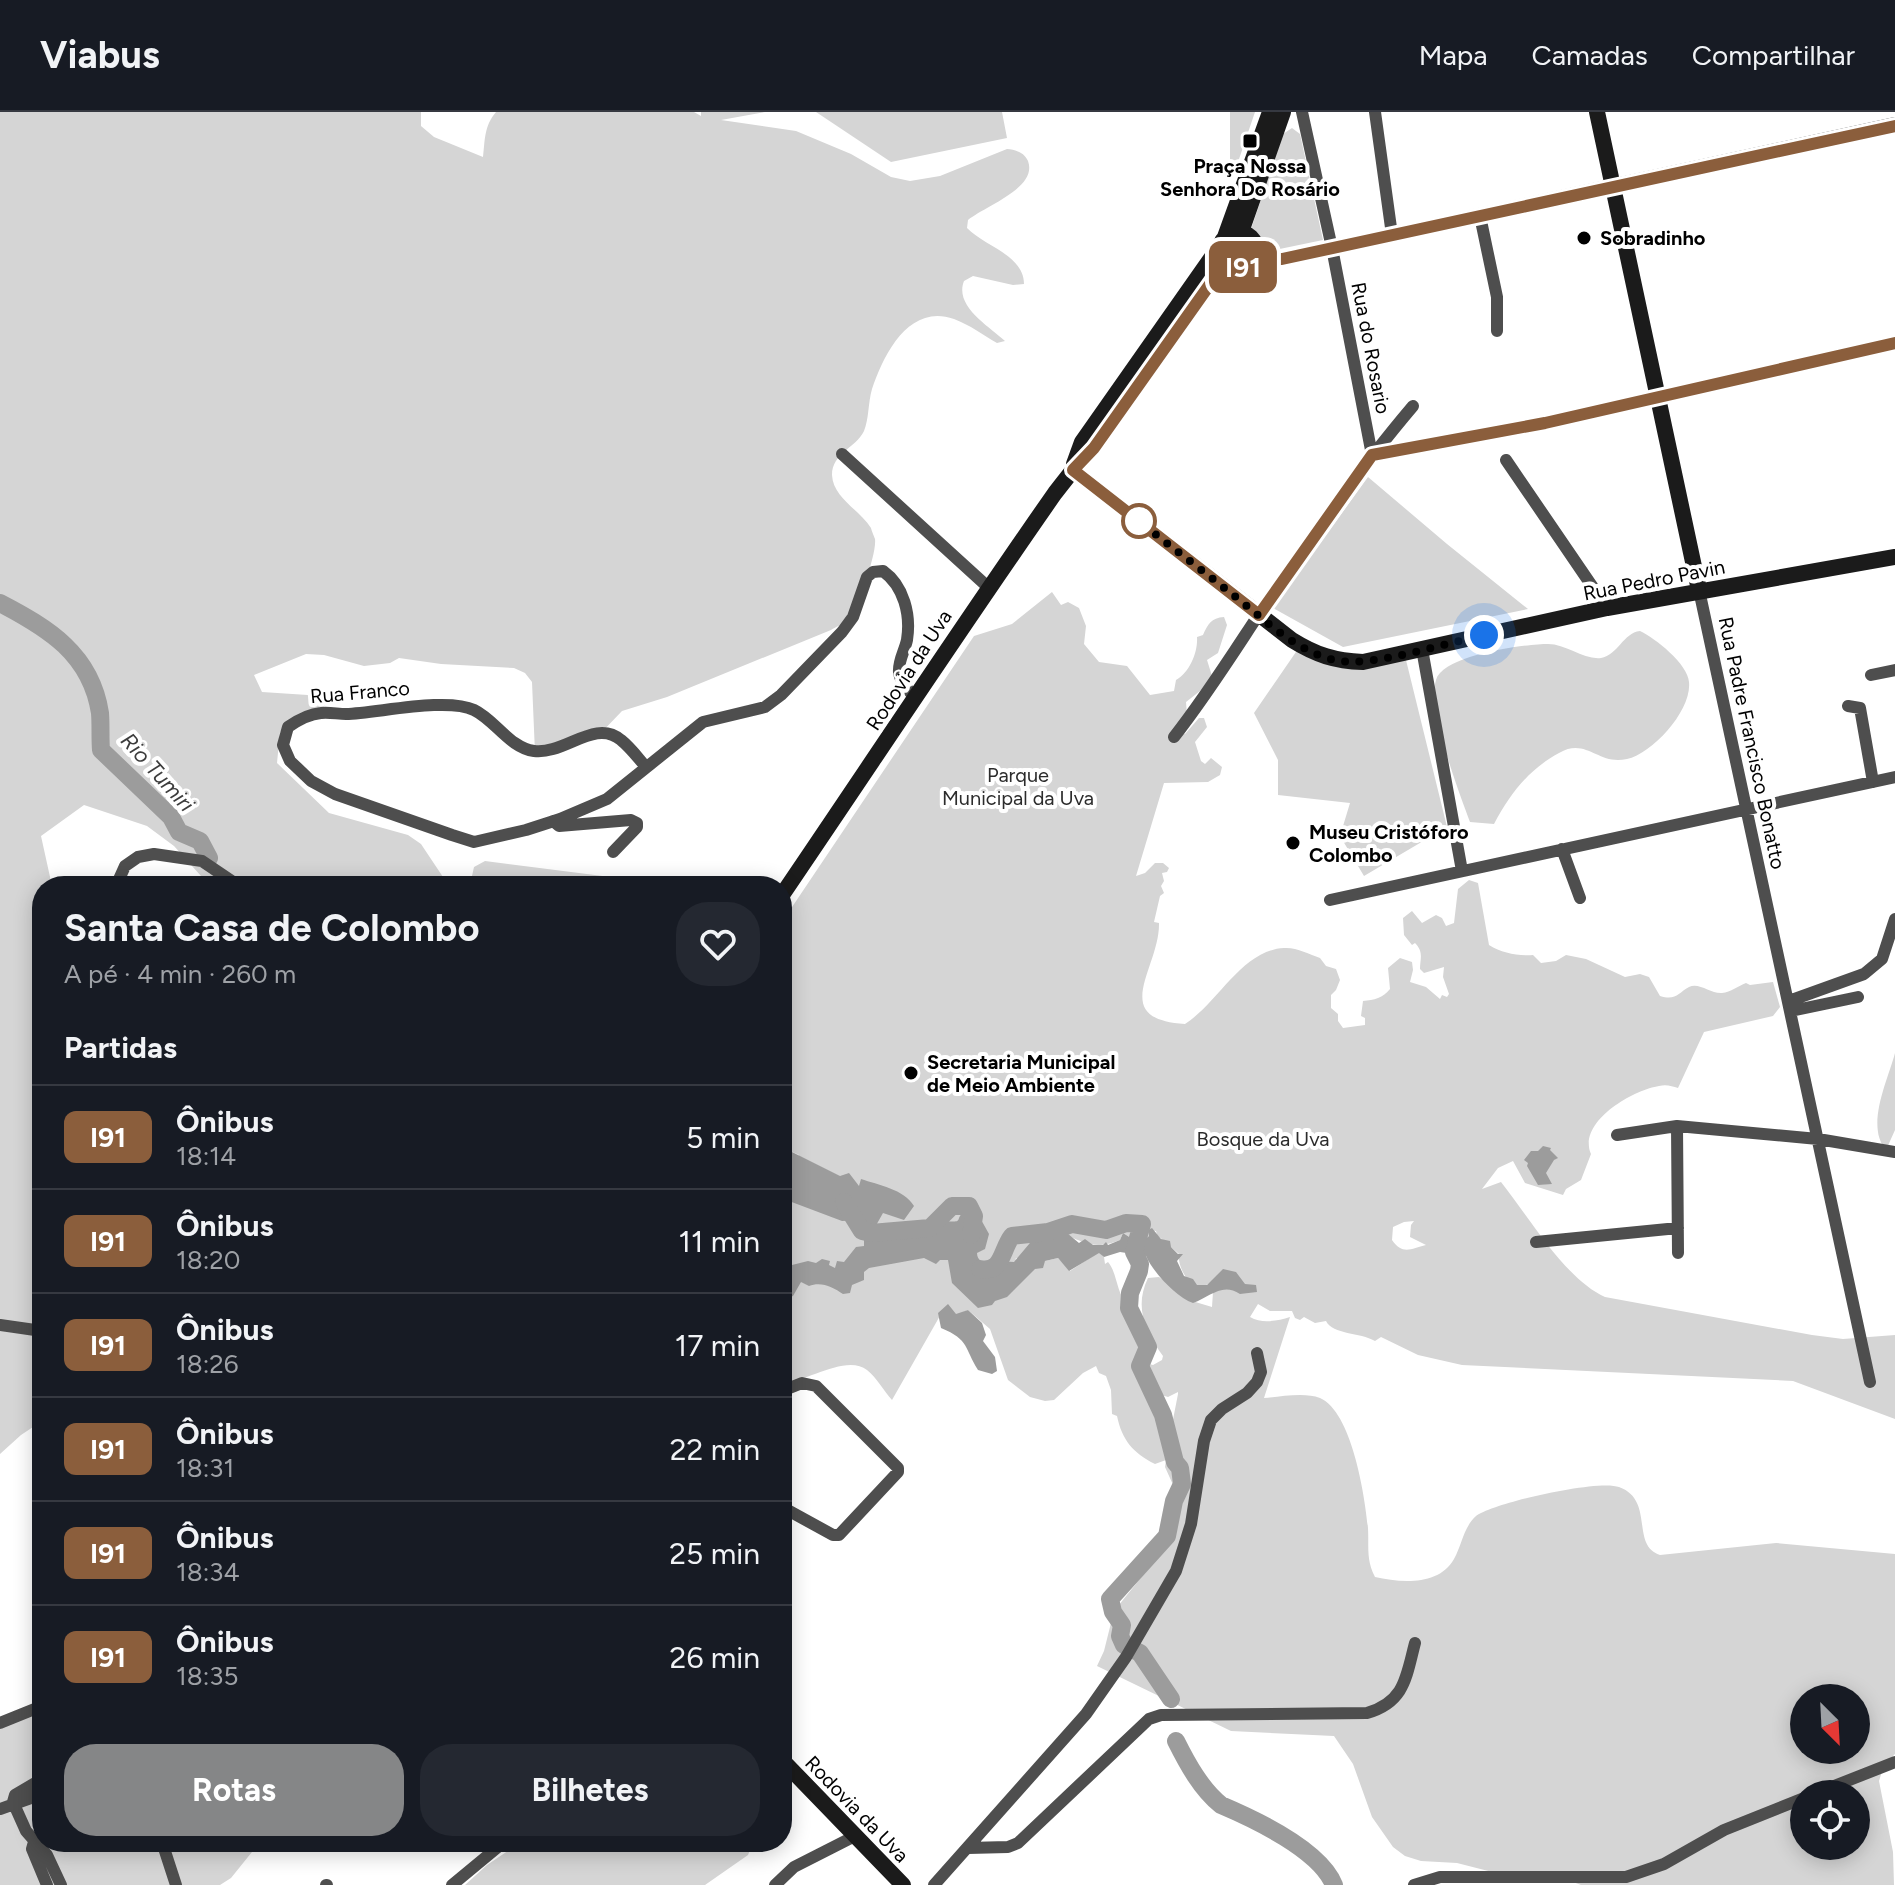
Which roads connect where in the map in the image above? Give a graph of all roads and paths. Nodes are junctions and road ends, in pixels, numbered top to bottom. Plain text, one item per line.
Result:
1 (1270, 112) edge
2 (1283, 112) edge
3 (1302, 112) edge
4 (1375, 112) edge
5 (1597, 112) edge
6 (1892, 112) edge
7 (1895, 126) edge
8 (1612, 187) junction
9 (1480, 216) junction
10 (1392, 235) junction
11 (1227, 245) junction
12 (1332, 248) junction
13 (1254, 259) junction
14 (1497, 331) dead end
15 (1895, 343) edge
16 (1660, 398) junction
17 (1413, 406) dead end
18 (842, 454) dead end
19 (1372, 455) junction
20 (1506, 460) dead end
21 (1073, 470) junction
22 (1895, 557) edge
23 (989, 588) junction
24 (1699, 590) junction
25 (1607, 608) junction
26 (1259, 615) junction
27 (1422, 649) junction
28 (1895, 670) edge
29 (1871, 675) dead end
30 (916, 699) junction
31 (1848, 706) dead end
32 (1174, 737) dead end
33 (646, 767) junction
34 (1895, 777) edge
35 (1873, 782) junction
36 (1745, 809) junction
37 (553, 821) junction
38 (1562, 849) junction
39 (613, 852) dead end
40 (1462, 871) junction
41 (120, 876) edge
42 (224, 876) edge
43 (792, 880) edge
44 (1580, 898) dead end
45 (1330, 900) dead end
46 (1895, 919) edge
47 (1858, 997) dead end
48 (1790, 1006) junction
49 (1677, 1126) junction
50 (1617, 1135) dead end
51 (1818, 1139) junction
52 (1895, 1152) edge
53 (1678, 1228) junction
54 (1536, 1242) dead end
55 (1678, 1253) dead end
56 (0, 1325) edge
57 (32, 1330) edge
58 (1257, 1353) dead end
59 (1870, 1382) dead end
60 (792, 1387) edge
61 (792, 1512) edge
62 (1415, 1643) dead end
63 (32, 1710) edge
64 (0, 1723) edge
65 (1895, 1762) edge
66 (792, 1770) edge
67 (1849, 1780) edge
68 (32, 1785) edge
69 (32, 1798) edge
70 (13, 1802) junction
71 (1790, 1804) edge
72 (0, 1809) edge
73 (855, 1836) junction
74 (32, 1838) edge
75 (968, 1848) junction
76 (33, 1852) edge
77 (43, 1852) edge
78 (165, 1852) edge
79 (492, 1852) edge
80 (47, 1885) edge
81 (61, 1885) edge
82 (176, 1885) edge
83 (452, 1885) edge
84 (775, 1885) edge
85 (903, 1885) edge
86 (934, 1885) edge
87 (1414, 1885) edge

1 - 11 street, Rodovia da Uva
2 - 11 street, Rodovia da Uva
3 - 12 street, Rua do Rosario
4 - 10 street
5 - 8 street, Rua Padre Francisco Bonatto
6 - 7 street
7 - 8 street
8 - 9 street
8 - 16 street, Rua Padre Francisco Bonatto
9 - 10 street
9 - 14 street
10 - 12 street
11 - 13 street
11 - 13 street
11 - 21 street, Rodovia da Uva
12 - 13 street
12 - 19 street, Rua do Rosario
15 - 16 street
16 - 19 street
16 - 24 street, Rua Padre Francisco Bonatto
17 - 19 street
18 - 23 street
19 - 26 street
20 - 25 street
21 - 23 street, Rodovia da Uva
21 - 26 street, Rua Pedro Pavin
22 - 24 street, Rua Pedro Pavin
23 - 30 street, Rodovia da Uva
24 - 25 street, Rua Pedro Pavin
24 - 36 street, Rua Padre Francisco Bonatto
25 - 27 street, Rua Pedro Pavin
26 - 27 street, Rua Pedro Pavin
26 - 32 street
27 - 40 street
28 - 29 street
30 - 33 street, Rua Franco
30 - 43 street, Rodovia da Uva
31 - 35 street
33 - 37 street, Rua Franco
33 - 37 street, Rua Franco
34 - 35 street
35 - 36 street
36 - 38 street
36 - 48 street, Rua Padre Francisco Bonatto
37 - 39 street
38 - 40 street
38 - 44 street
40 - 45 street
41 - 42 street
46 - 48 street
47 - 48 street
48 - 51 street, Rua Padre Francisco Bonatto
49 - 50 street
49 - 51 street
49 - 53 street
51 - 52 street
51 - 59 street, Rua Padre Francisco Bonatto
53 - 54 street
53 - 55 street
56 - 57 street
58 - 75 street
60 - 61 street
62 - 75 street
63 - 64 street
65 - 67 street
66 - 73 street, Rodovia da Uva
68 - 70 street
69 - 70 street
70 - 72 street
70 - 74 street
71 - 87 street
73 - 84 street
73 - 85 street, Rodovia da Uva
75 - 86 street
76 - 80 street
77 - 81 street
78 - 82 street
79 - 83 street

